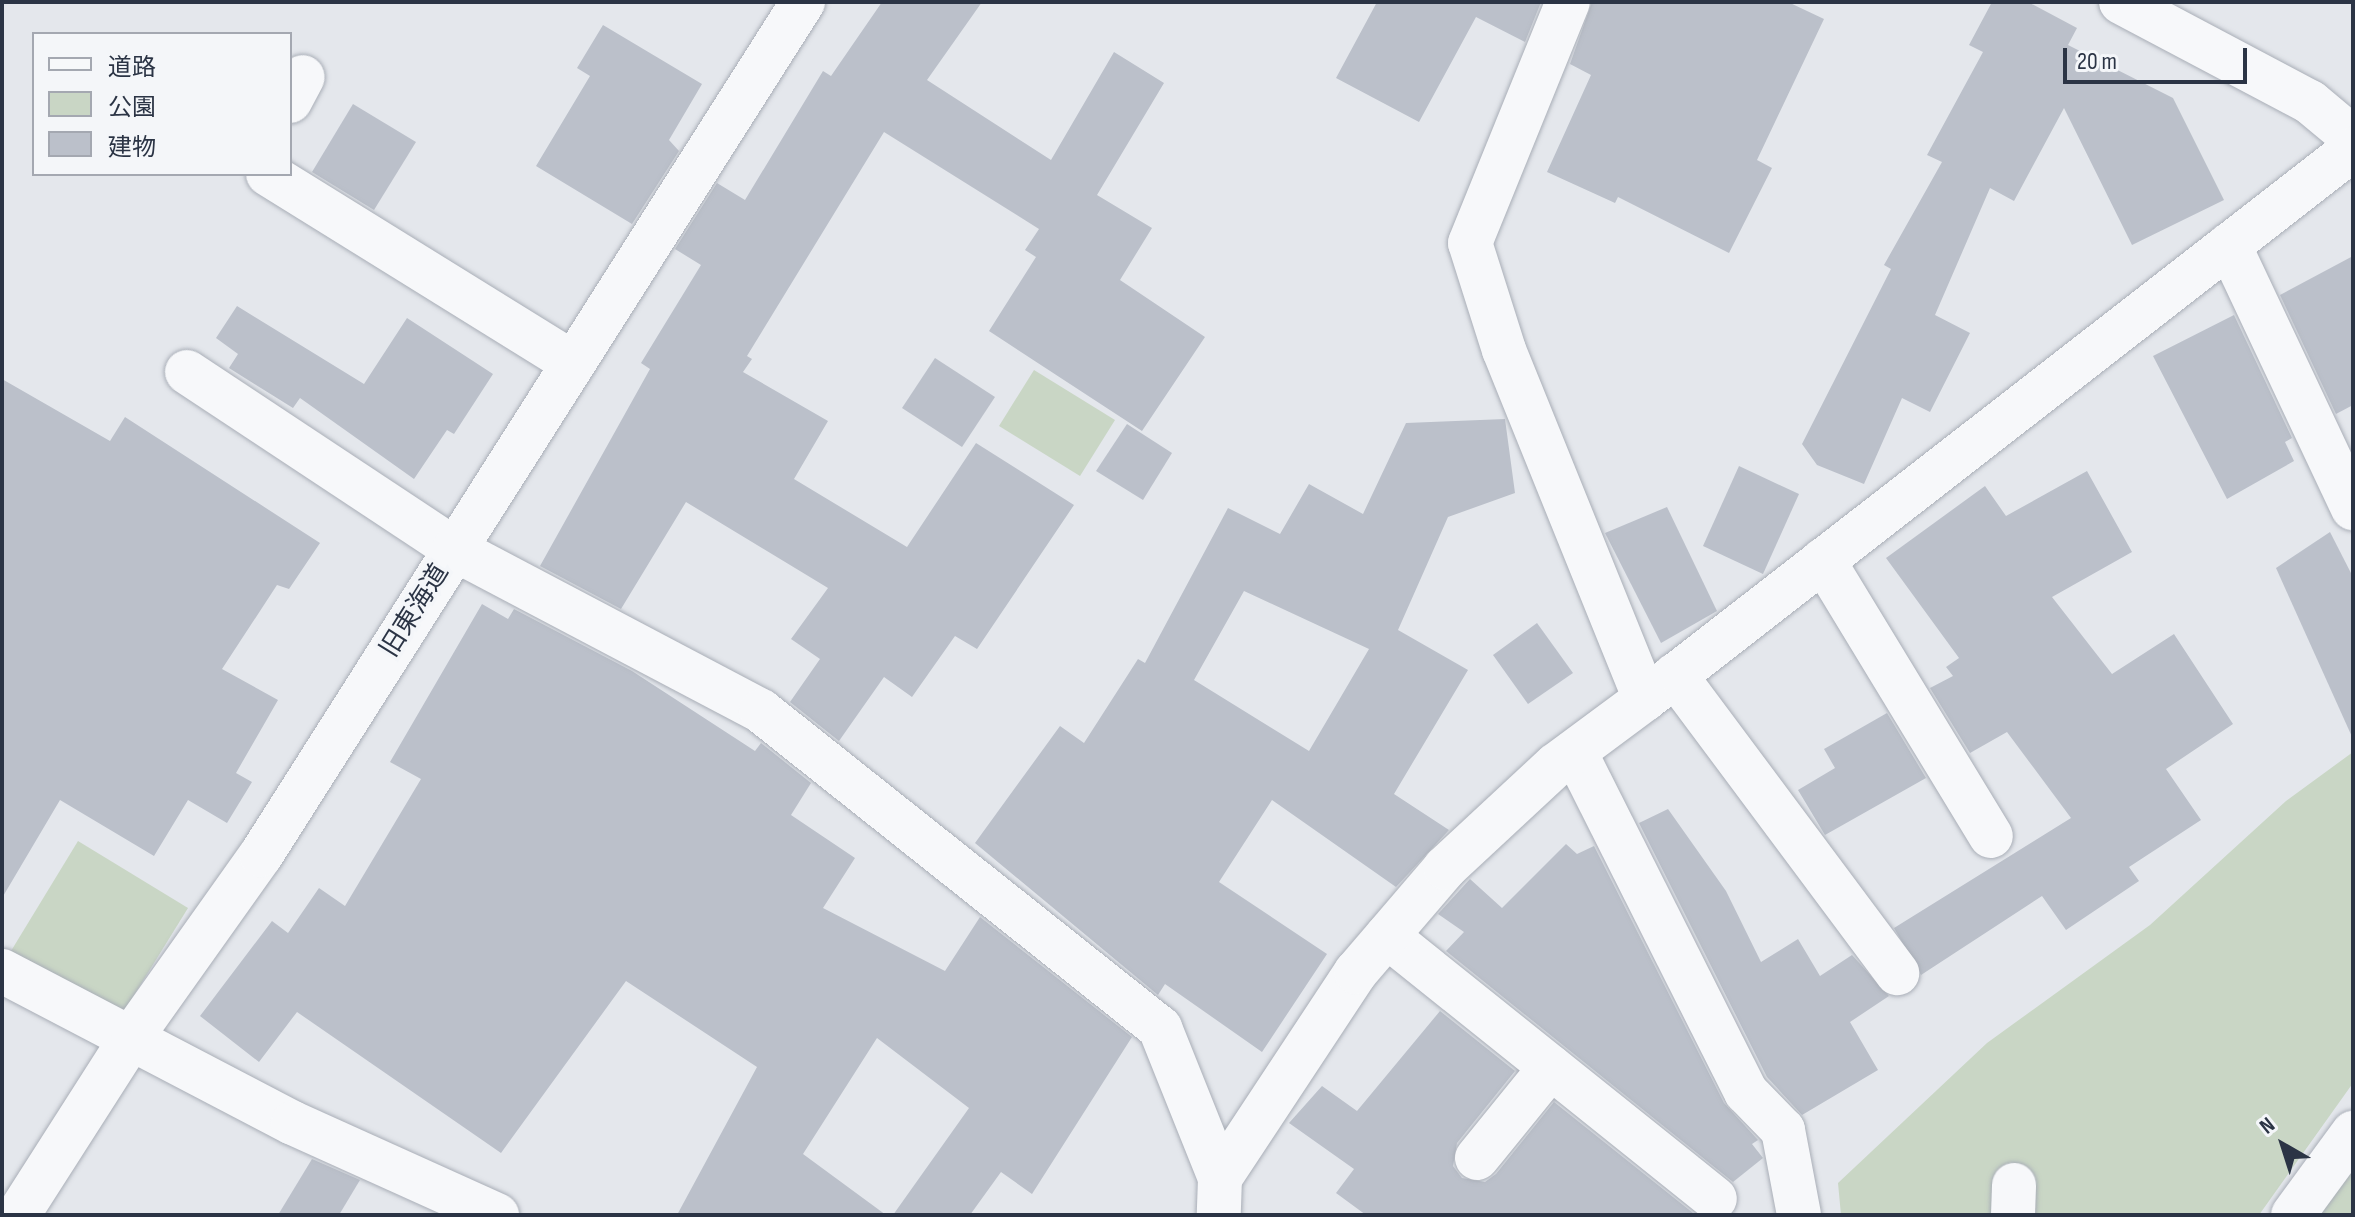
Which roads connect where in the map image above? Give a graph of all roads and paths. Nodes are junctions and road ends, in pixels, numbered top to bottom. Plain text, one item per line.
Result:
1 (803, 2) edge
2 (1568, 2) edge
3 (2121, 2) edge
4 (2353, 138) edge
5 (2353, 149) edge
6 (271, 176) edge
7 (2229, 245) junction
8 (573, 363) junction
9 (187, 372) dead end
10 (2353, 508) edge
11 (454, 549) junction
12 (1823, 560) junction
13 (1660, 687) junction
14 (1575, 752) junction
15 (1991, 836) dead end
16 (1387, 936) junction
17 (2, 971) edge
18 (1897, 973) dead end
19 (133, 1035) junction
20 (1551, 1067) junction
21 (2353, 1133) edge
22 (1477, 1158) dead end
23 (1220, 1196) edge
24 (1715, 1199) dead end
25 (18, 1215) edge
26 (497, 1215) edge
27 (1799, 1215) edge
28 (2293, 1215) edge

1 - 8 street, 旧東海道
2 - 13 street
3 - 4 street
5 - 7 street
6 - 8 street
7 - 10 street
7 - 12 street
8 - 11 street, 旧東海道
9 - 11 street
11 - 19 street, 旧東海道
11 - 23 street
12 - 13 street
12 - 15 street
13 - 14 street
13 - 18 street
14 - 16 street
14 - 27 street
16 - 20 street
16 - 23 street
17 - 19 street
19 - 25 street, 旧東海道
19 - 26 street
20 - 22 street
20 - 24 street
21 - 28 street

